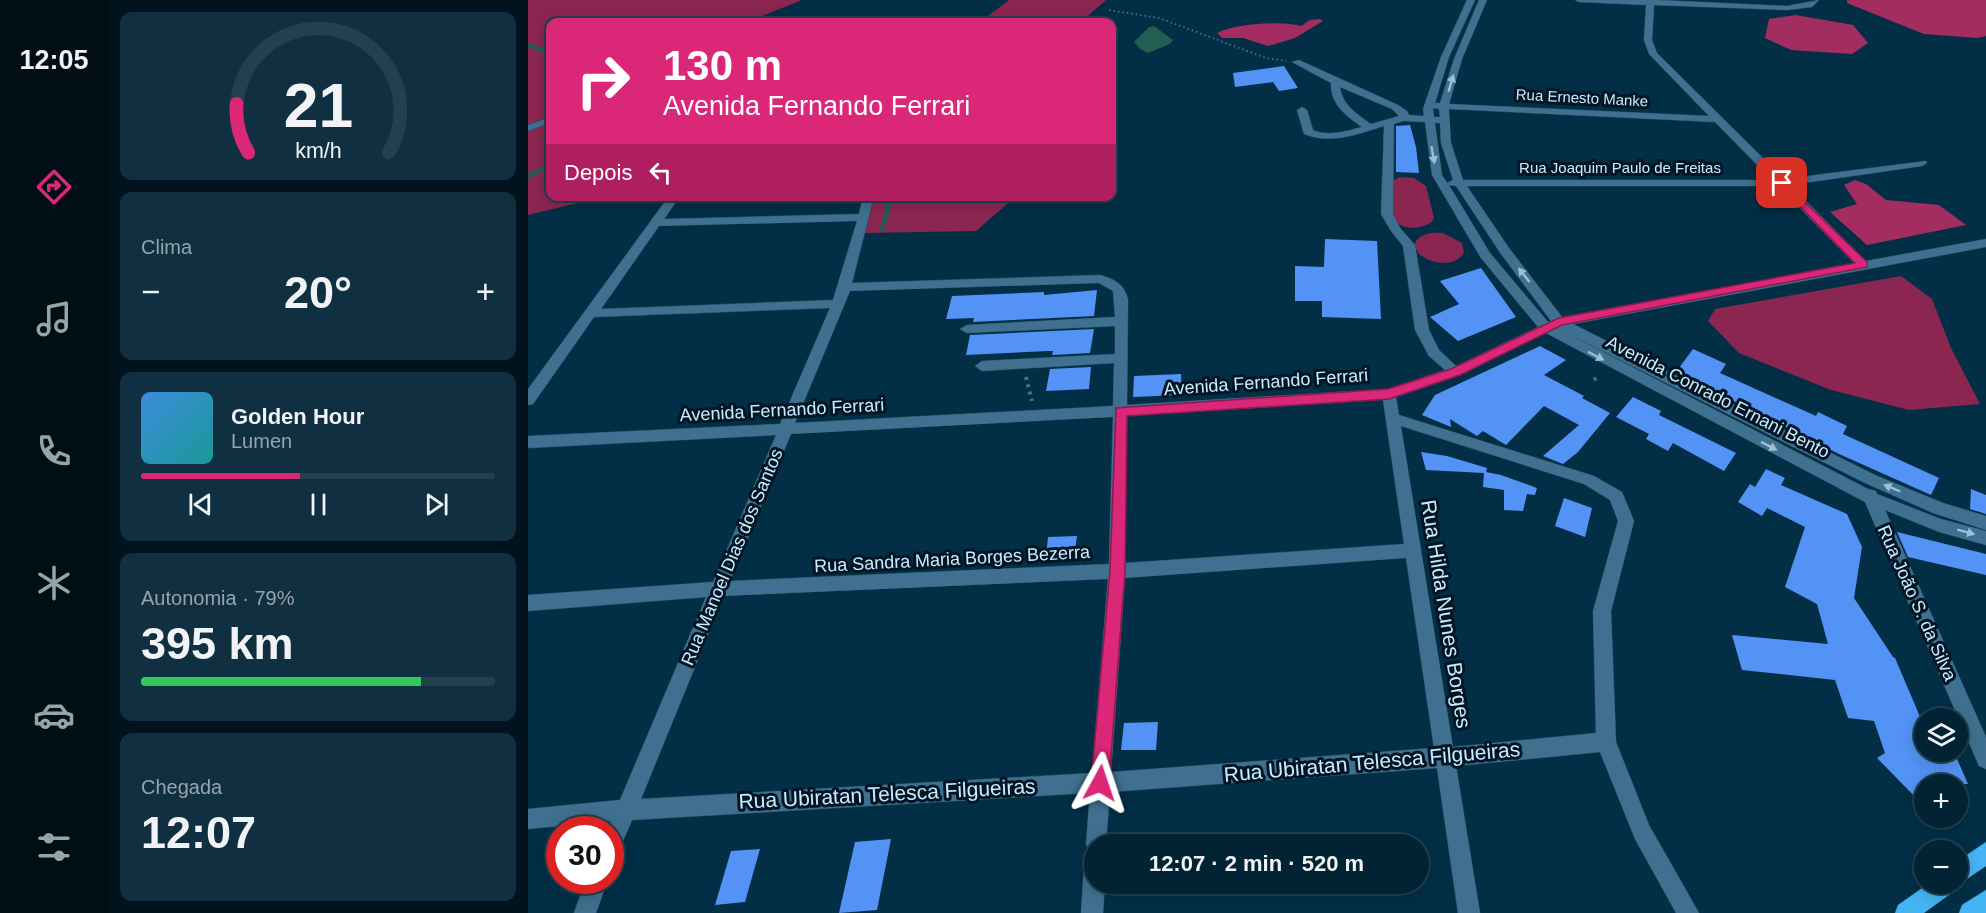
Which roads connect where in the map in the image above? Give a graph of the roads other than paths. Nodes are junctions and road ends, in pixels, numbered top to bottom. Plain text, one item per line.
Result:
1 (1471, 0) edge
2 (1483, 0) edge
3 (1580, 0) edge
4 (1815, 0) edge
5 (1651, 2) edge
6 (1445, 57) junction
7 (1458, 59) junction
8 (1296, 62) road end
9 (1336, 82) junction
10 (1444, 106) junction
11 (1395, 107) junction
12 (1302, 110) dead end
13 (1429, 111) junction
14 (1404, 118) junction
15 (1718, 119) junction
16 (1445, 120) junction
17 (546, 121) edge
18 (1389, 122) junction
19 (1369, 127) junction
20 (528, 128) edge
21 (1922, 163) dead end
22 (1440, 183) junction
23 (1459, 183) junction
24 (1782, 183) junction
25 (671, 201) edge
26 (868, 201) edge
27 (863, 217) junction
28 (656, 223) junction
29 (1986, 243) edge
30 (1505, 251) junction
31 (1485, 255) junction
32 (1863, 265) junction
33 (845, 287) junction
34 (836, 304) junction
35 (594, 313) junction
36 (1122, 321) junction
37 (1552, 324) junction
38 (967, 329) dead end
39 (1121, 358) junction
40 (982, 366) dead end
41 (1455, 372) junction
42 (1389, 394) junction
43 (528, 400) edge
44 (1121, 411) junction
45 (1392, 418) junction
46 (786, 429) junction
47 (528, 442) edge
48 (1870, 479) junction
49 (1870, 498) junction
50 (1939, 508) junction
51 (1986, 523) edge
52 (1939, 525) junction
53 (1986, 538) edge
54 (1413, 550) junction
55 (1117, 571) junction
56 (718, 590) junction
57 (528, 603) edge
58 (1606, 742) junction
59 (1445, 758) junction
60 (1986, 759) edge
61 (1100, 783) junction
62 (626, 808) junction
63 (623, 816) edge
64 (528, 819) edge
65 (1097, 834) edge
66 (1986, 853) edge
67 (1968, 866) edge
68 (592, 894) edge
69 (1093, 894) edge
70 (1932, 894) edge
71 (1986, 901) edge
72 (585, 913) edge
73 (1092, 913) edge
74 (1469, 913) edge
75 (1688, 913) edge
76 (1906, 913) edge
77 (1970, 913) edge

1 - 6 street, Avenida Conrado Ernani Bento
2 - 7 street, Avenida Conrado Ernani Bento
3 - 5 street
4 - 5 street
5 - 15 street
6 - 7 street
6 - 13 street, Avenida Conrado Ernani Bento
10 -> 7 street, Avenida Conrado Ernani Bento
8 - 9 street
9 - 11 street
9 - 19 street
10 - 13 street, Rua Ernesto Manke
10 - 15 street, Rua Ernesto Manke
10 - 16 street, Avenida Conrado Ernani Bento
11 - 13 street
11 - 14 street
12 - 19 street
13 - 14 street
13 - 16 street
13 -> 22 street, Avenida Conrado Ernani Bento
14 - 18 street
15 - 24 street
16 - 23 street, Avenida Conrado Ernani Bento
17 - 20 street
18 - 19 street
18 - 41 street
21 - 24 street, Rua Joaquim Paulo de Freitas
22 - 23 street, Rua Joaquim Paulo de Freitas
22 - 31 street, Avenida Conrado Ernani Bento
23 - 24 street, Rua Joaquim Paulo de Freitas
23 - 30 street, Avenida Conrado Ernani Bento
24 - 32 street
25 - 28 street
26 - 27 street, Rua Manoel Dias dos Santos
27 - 28 street
27 - 33 street, Rua Manoel Dias dos Santos
28 - 35 street
29 - 32 street, Avenida Fernando Ferrari
30 - 31 street
37 -> 30 street, Avenida Conrado Ernani Bento
31 - 37 street, Avenida Conrado Ernani Bento
32 - 37 street, Avenida Fernando Ferrari
33 - 34 street, Rua Manoel Dias dos Santos
33 - 36 street
34 - 35 street
34 - 46 street, Rua Manoel Dias dos Santos
35 - 43 street
36 - 38 street
36 - 39 street
37 - 41 street, Avenida Fernando Ferrari
37 - 48 street, Avenida Conrado Ernani Bento
37 -> 49 street, Avenida Conrado Ernani Bento
39 - 40 street
39 - 44 street
41 - 42 street, Avenida Fernando Ferrari
42 - 44 street, Avenida Fernando Ferrari
42 - 45 street, Rua Hilda Nunes Borges
44 - 46 street, Avenida Fernando Ferrari
44 - 55 street
45 - 54 street, Rua Hilda Nunes Borges
45 - 58 street
46 - 47 street, Avenida Fernando Ferrari
46 - 56 street, Rua Manoel Dias dos Santos
48 - 49 street, Rua João S. da Silva
50 -> 48 street, Avenida Conrado Ernani Bento
49 - 52 street, Avenida Conrado Ernani Bento
49 - 60 street, Rua João S. da Silva
50 - 51 street, Avenida Conrado Ernani Bento
50 - 52 street
52 -> 53 street, Avenida Conrado Ernani Bento
54 - 55 street, Rua Sandra Maria Borges Bezerra
54 - 59 street, Rua Hilda Nunes Borges
55 - 56 street, Rua Sandra Maria Borges Bezerra
55 - 61 street
56 - 57 street, Rua Sandra Maria Borges Bezerra
56 - 62 street, Rua Manoel Dias dos Santos
58 - 59 street, Rua Ubiratan Telesca Filgueiras
58 - 75 street
59 - 61 street, Rua Ubiratan Telesca Filgueiras
59 - 74 street, Rua Hilda Nunes Borges
61 - 62 street, Rua Ubiratan Telesca Filgueiras
61 - 65 street
62 - 63 street, Rua Manoel Dias dos Santos
62 - 64 street, Rua Ubiratan Telesca Filgueiras
66 - 67 main road
68 - 72 street
69 - 73 street
70 - 76 main road
71 - 77 main road

